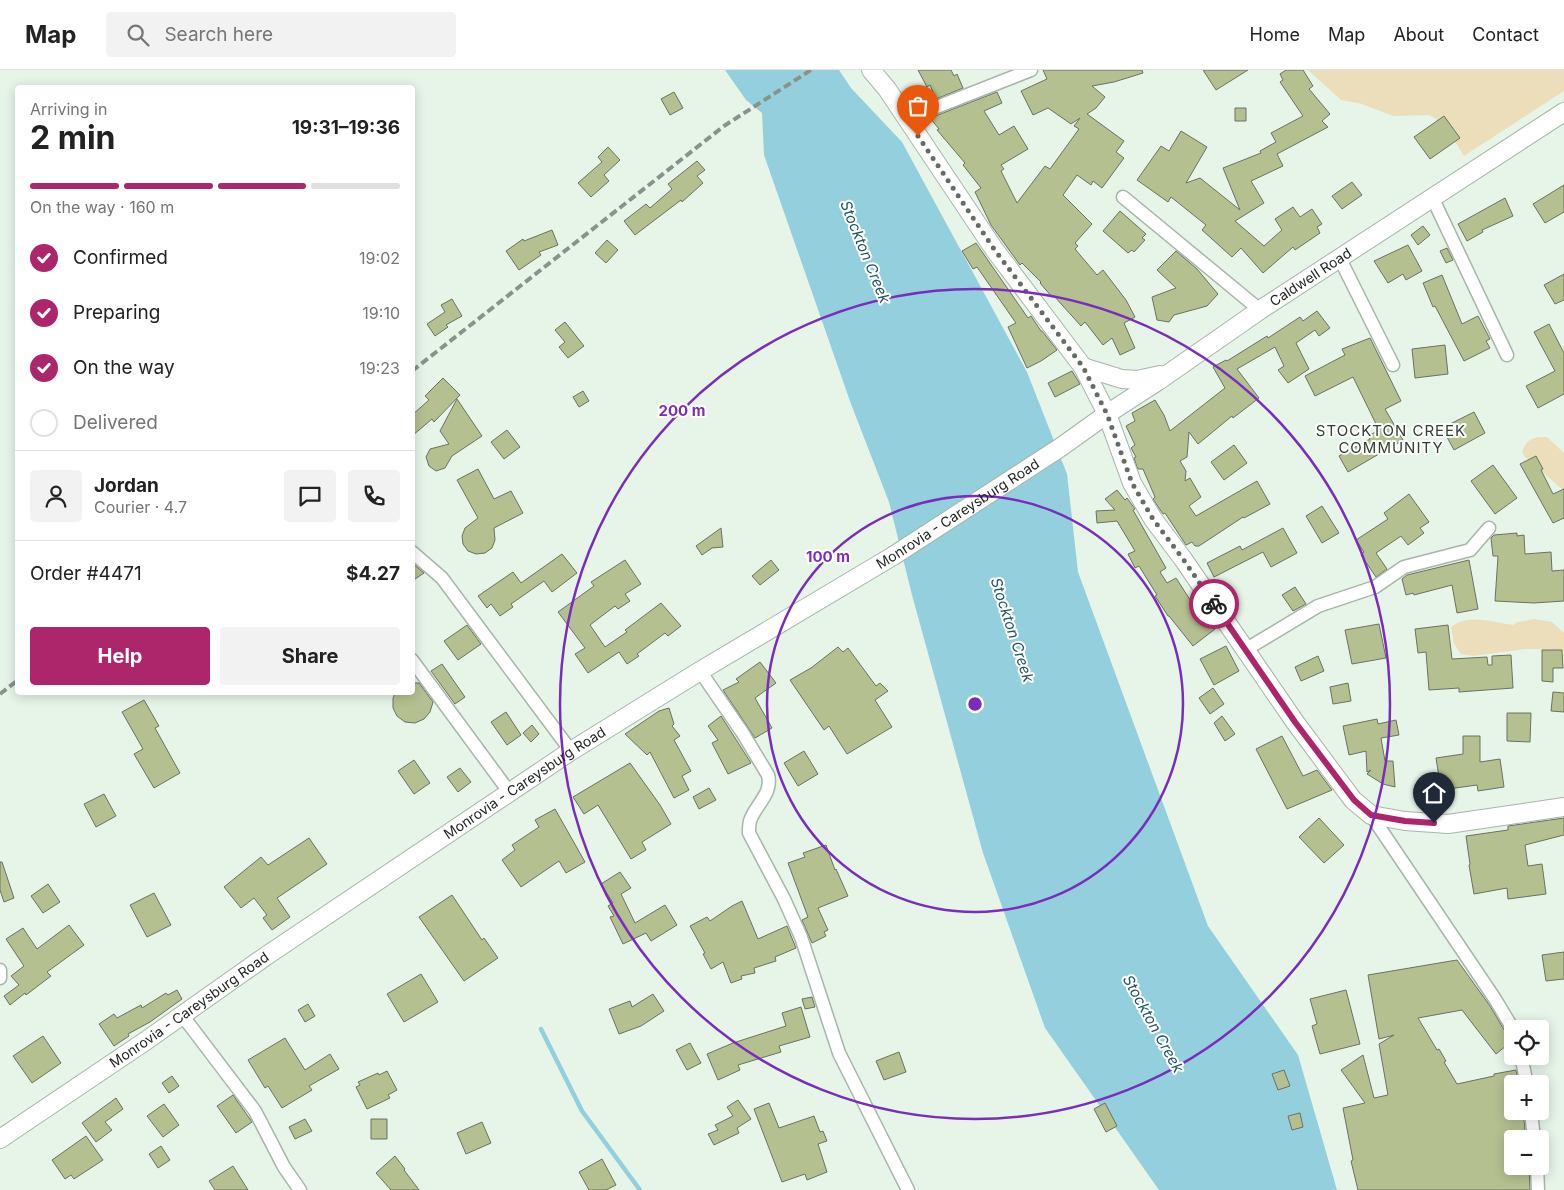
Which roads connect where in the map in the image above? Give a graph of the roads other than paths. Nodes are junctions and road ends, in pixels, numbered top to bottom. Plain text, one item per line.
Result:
1 (870, 70) edge
2 (1031, 70) edge
3 (1564, 112) edge
4 (906, 119) junction
5 (1123, 197) dead end
6 (1432, 197) junction
7 (1340, 259) junction
8 (1260, 310) junction
9 (1507, 355) dead end
10 (1393, 366) dead end
11 (1083, 367) junction
12 (1168, 374) junction
13 (1107, 414) junction
14 (1061, 447) joint
15 (1489, 528) dead end
16 (415, 555) edge
17 (1245, 650) junction
18 (415, 664) edge
19 (700, 671) junction
20 (571, 752) junction
21 (510, 793) junction
22 (1564, 807) edge
23 (1371, 815) junction
24 (0, 970) edge
25 (0, 978) edge
26 (182, 1015) junction
27 (1507, 1020) edge
28 (0, 1139) edge
29 (1537, 1175) edge
30 (300, 1190) edge
31 (908, 1190) edge
32 (1538, 1190) edge

1 - 4 main road
2 - 4 street
3 - 6 main road, Caldwell Road
4 - 11 main road
5 - 8 street
6 - 7 main road, Caldwell Road
6 - 9 street
7 - 8 main road, Caldwell Road
7 - 10 street
8 - 12 main road, Caldwell Road
11 - 12 main road
11 - 13 main road
12 - 13 main road, Caldwell Road
13 - 14 main road, Caldwell Road
13 - 17 main road
14 - 19 main road, Monrovia - Careysburg Road
15 - 17 street
16 - 20 street
17 - 23 main road
18 - 21 street
19 - 20 main road, Monrovia - Careysburg Road
19 - 31 street
20 - 21 main road, Monrovia - Careysburg Road
21 - 26 main road, Monrovia - Careysburg Road
22 - 23 main road
23 - 27 street
24 - 25 street
26 - 28 main road, Monrovia - Careysburg Road
26 - 30 street
29 - 32 street

